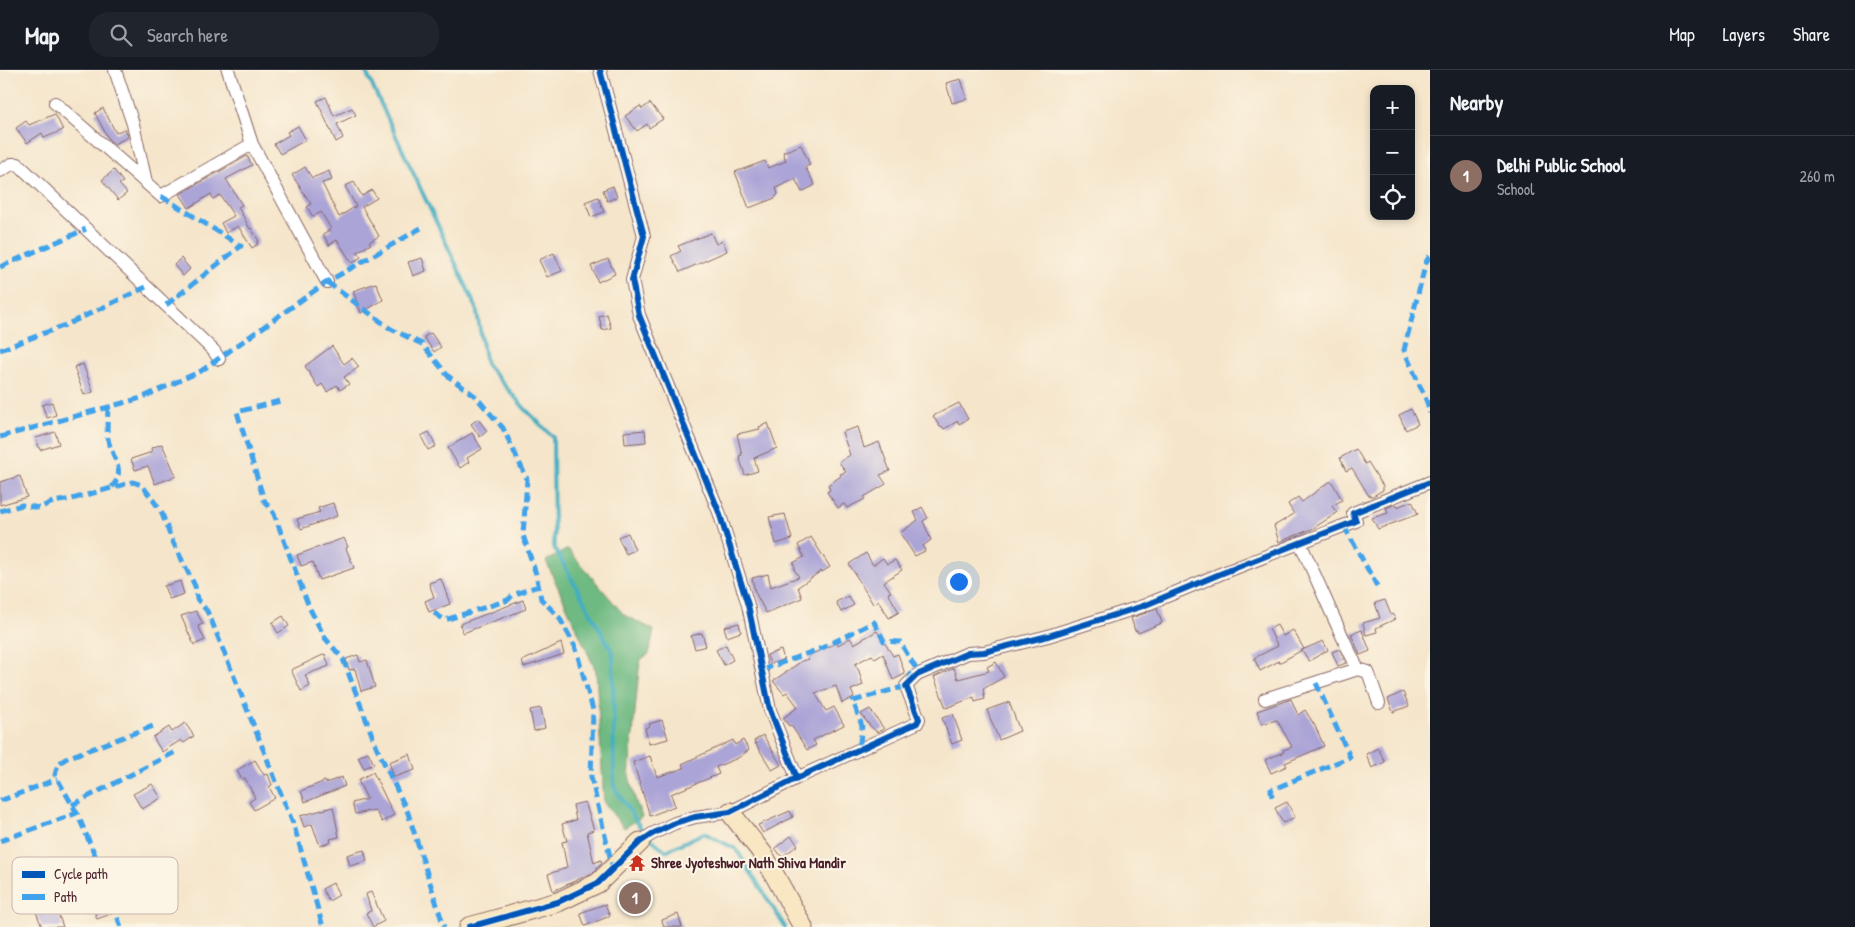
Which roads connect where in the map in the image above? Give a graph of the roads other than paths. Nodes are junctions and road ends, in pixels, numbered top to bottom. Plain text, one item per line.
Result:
1 (115, 70) edge
2 (228, 70) edge
3 (600, 70) edge
4 (55, 103) dead end
5 (252, 144) junction
6 (0, 171) edge
7 (146, 182) junction
8 (327, 282) dead end
9 (219, 359) dead end
10 (1430, 482) edge
11 (1300, 543) junction
12 (1358, 669) junction
13 (1265, 699) dead end
14 (1379, 703) dead end
15 (797, 778) junction
16 (730, 812) junction
17 (646, 838) joint
18 (478, 926) edge
19 (803, 927) edge

1 - 7 street
2 - 5 street
3 - 15 street
4 - 7 street
5 - 7 street
5 - 8 street
6 - 9 street
10 - 11 street
11 - 12 street
11 - 15 street
12 - 13 street
12 - 14 street
15 - 16 street
16 - 17 street
16 - 19 street
17 - 18 street

